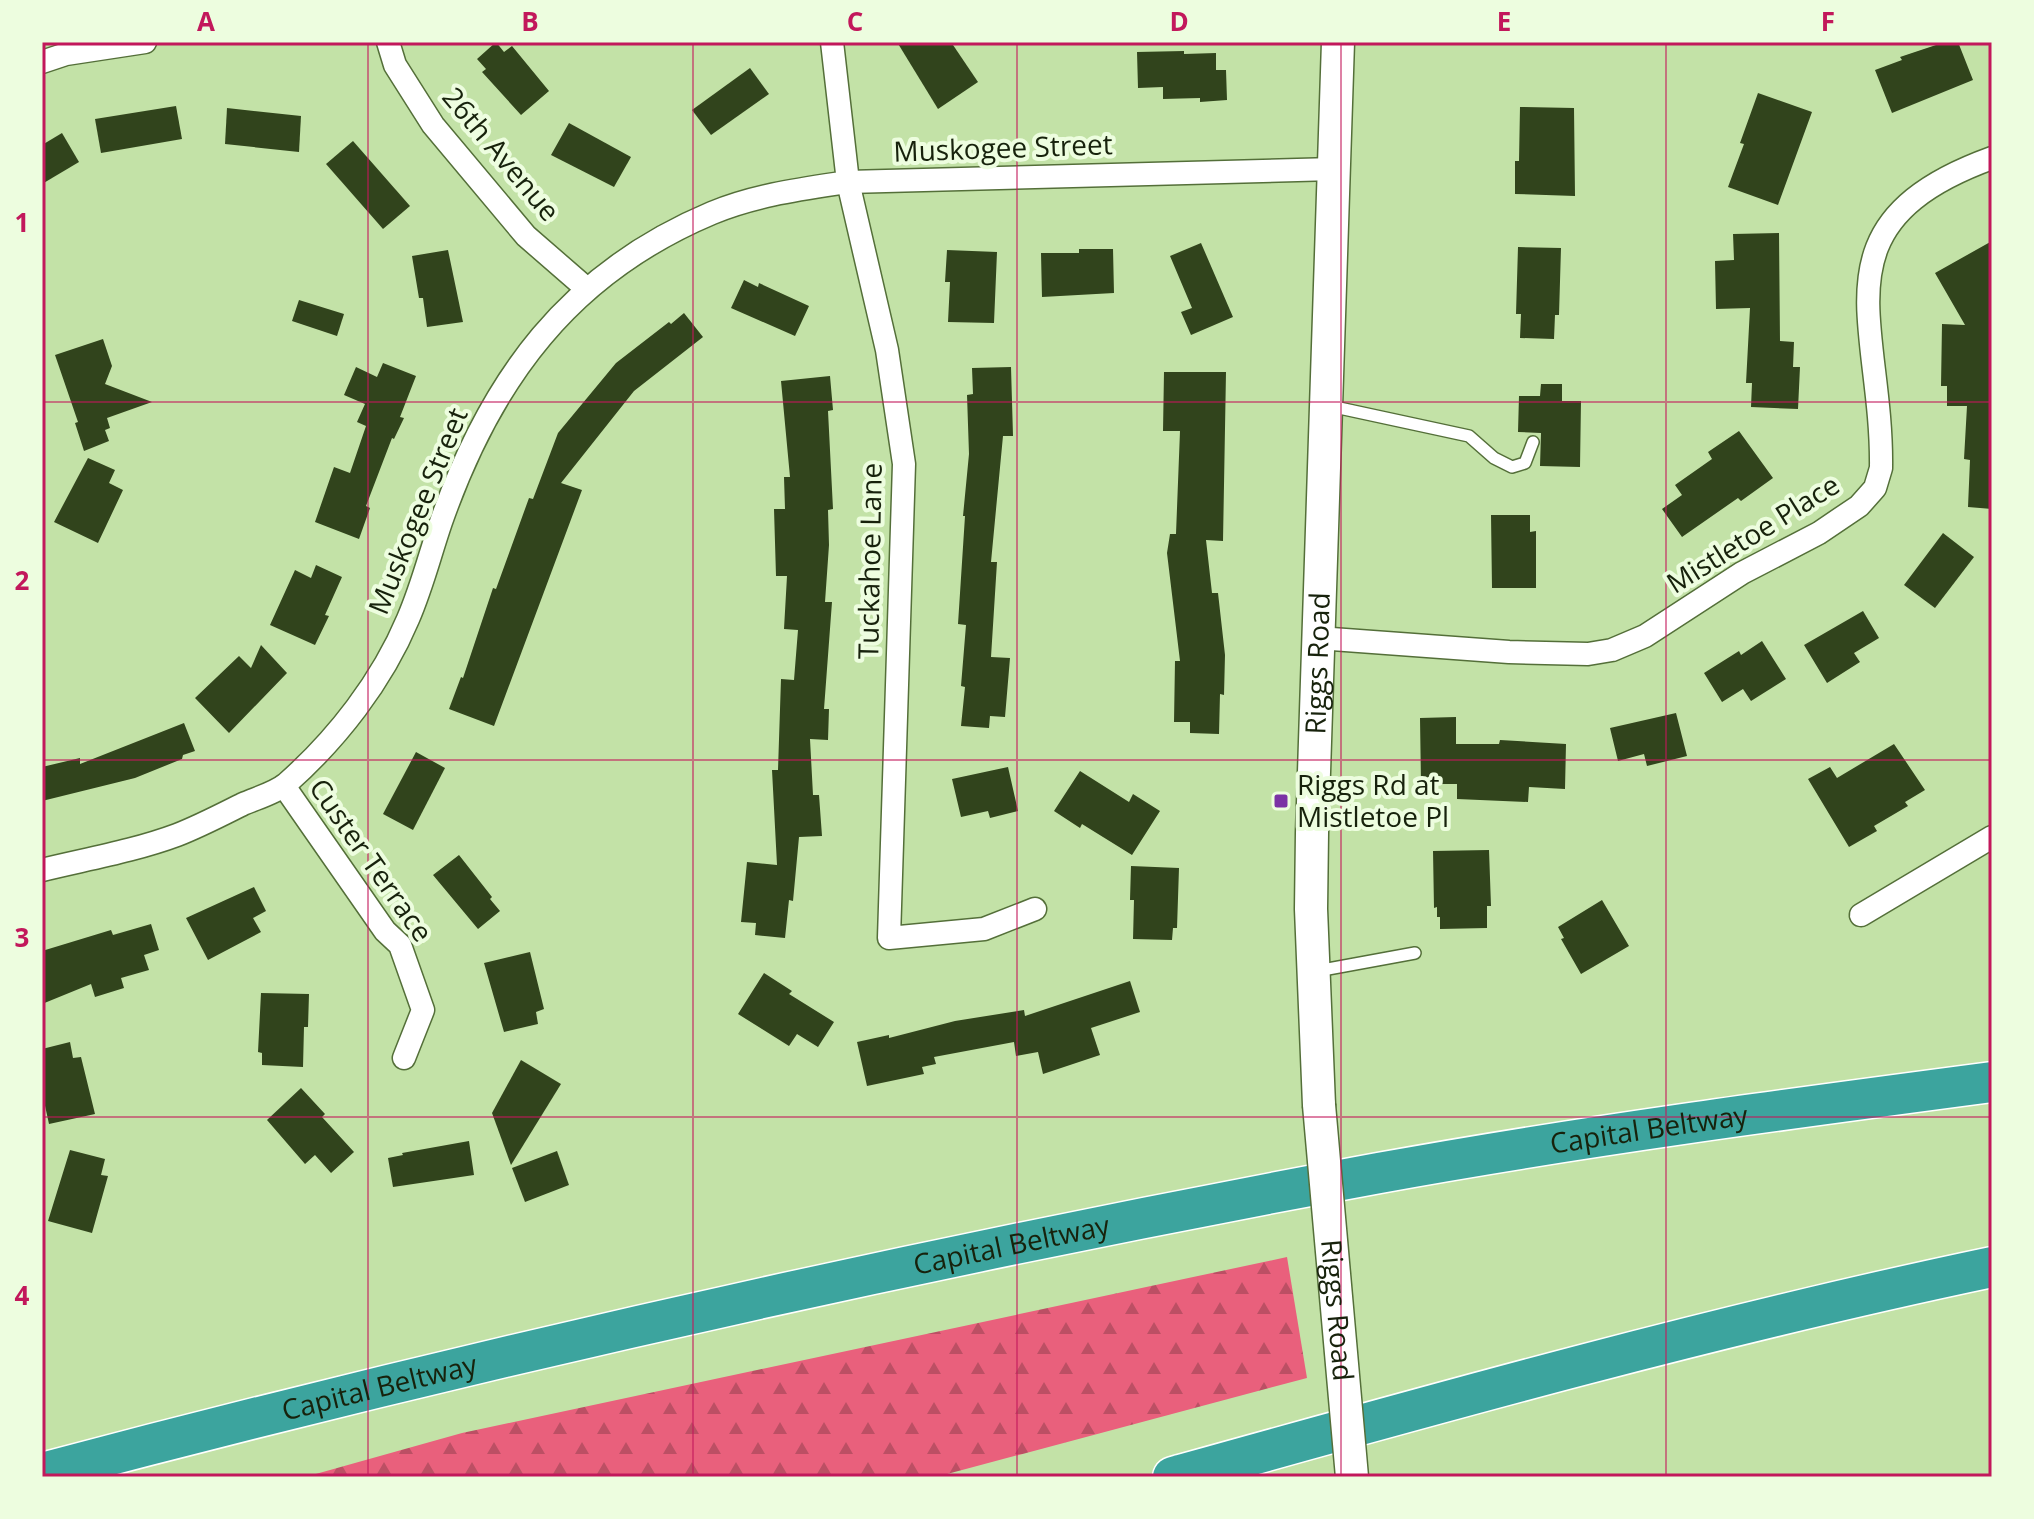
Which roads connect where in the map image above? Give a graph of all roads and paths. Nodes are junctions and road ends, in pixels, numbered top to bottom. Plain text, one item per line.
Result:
1 (145, 42) edge
2 (388, 42) edge
3 (832, 42) edge
4 (1338, 42) edge
5 (42, 62) edge
6 (1992, 158) edge
7 (1334, 169) junction
8 (848, 182) junction
9 (587, 289) junction
10 (1326, 405) junction
11 (1533, 442) dead end
12 (1318, 638) junction
13 (284, 786) junction
14 (1992, 837) edge
15 (42, 870) edge
16 (1035, 909) dead end
17 (1861, 915) dead end
18 (1415, 953) dead end
19 (1313, 972) junction
20 (404, 1058) dead end
21 (1992, 1082) edge
22 (1992, 1267) edge
23 (42, 1473) edge
24 (1173, 1477) edge
25 (1352, 1477) edge

1 - 5 street
2 - 9 street, 26th Avenue
3 - 8 street, Tuckahoe Lane
4 - 7 main road, Riggs Road
6 - 12 street, Mistletoe Place
7 - 8 street, Muskogee Street
7 - 10 main road, Riggs Road
8 - 9 street, Muskogee Street
8 - 16 street, Tuckahoe Lane
9 - 13 street, Muskogee Street
10 - 11 lane
10 - 12 main road, Riggs Road
12 - 19 main road, Riggs Road
13 - 15 street, Muskogee Street
13 - 20 street, Custer Terrace
14 - 17 street
18 - 19 lane
19 - 25 main road, Riggs Road, bridge
21 - 23 highway, Capital Beltway
22 - 24 highway

